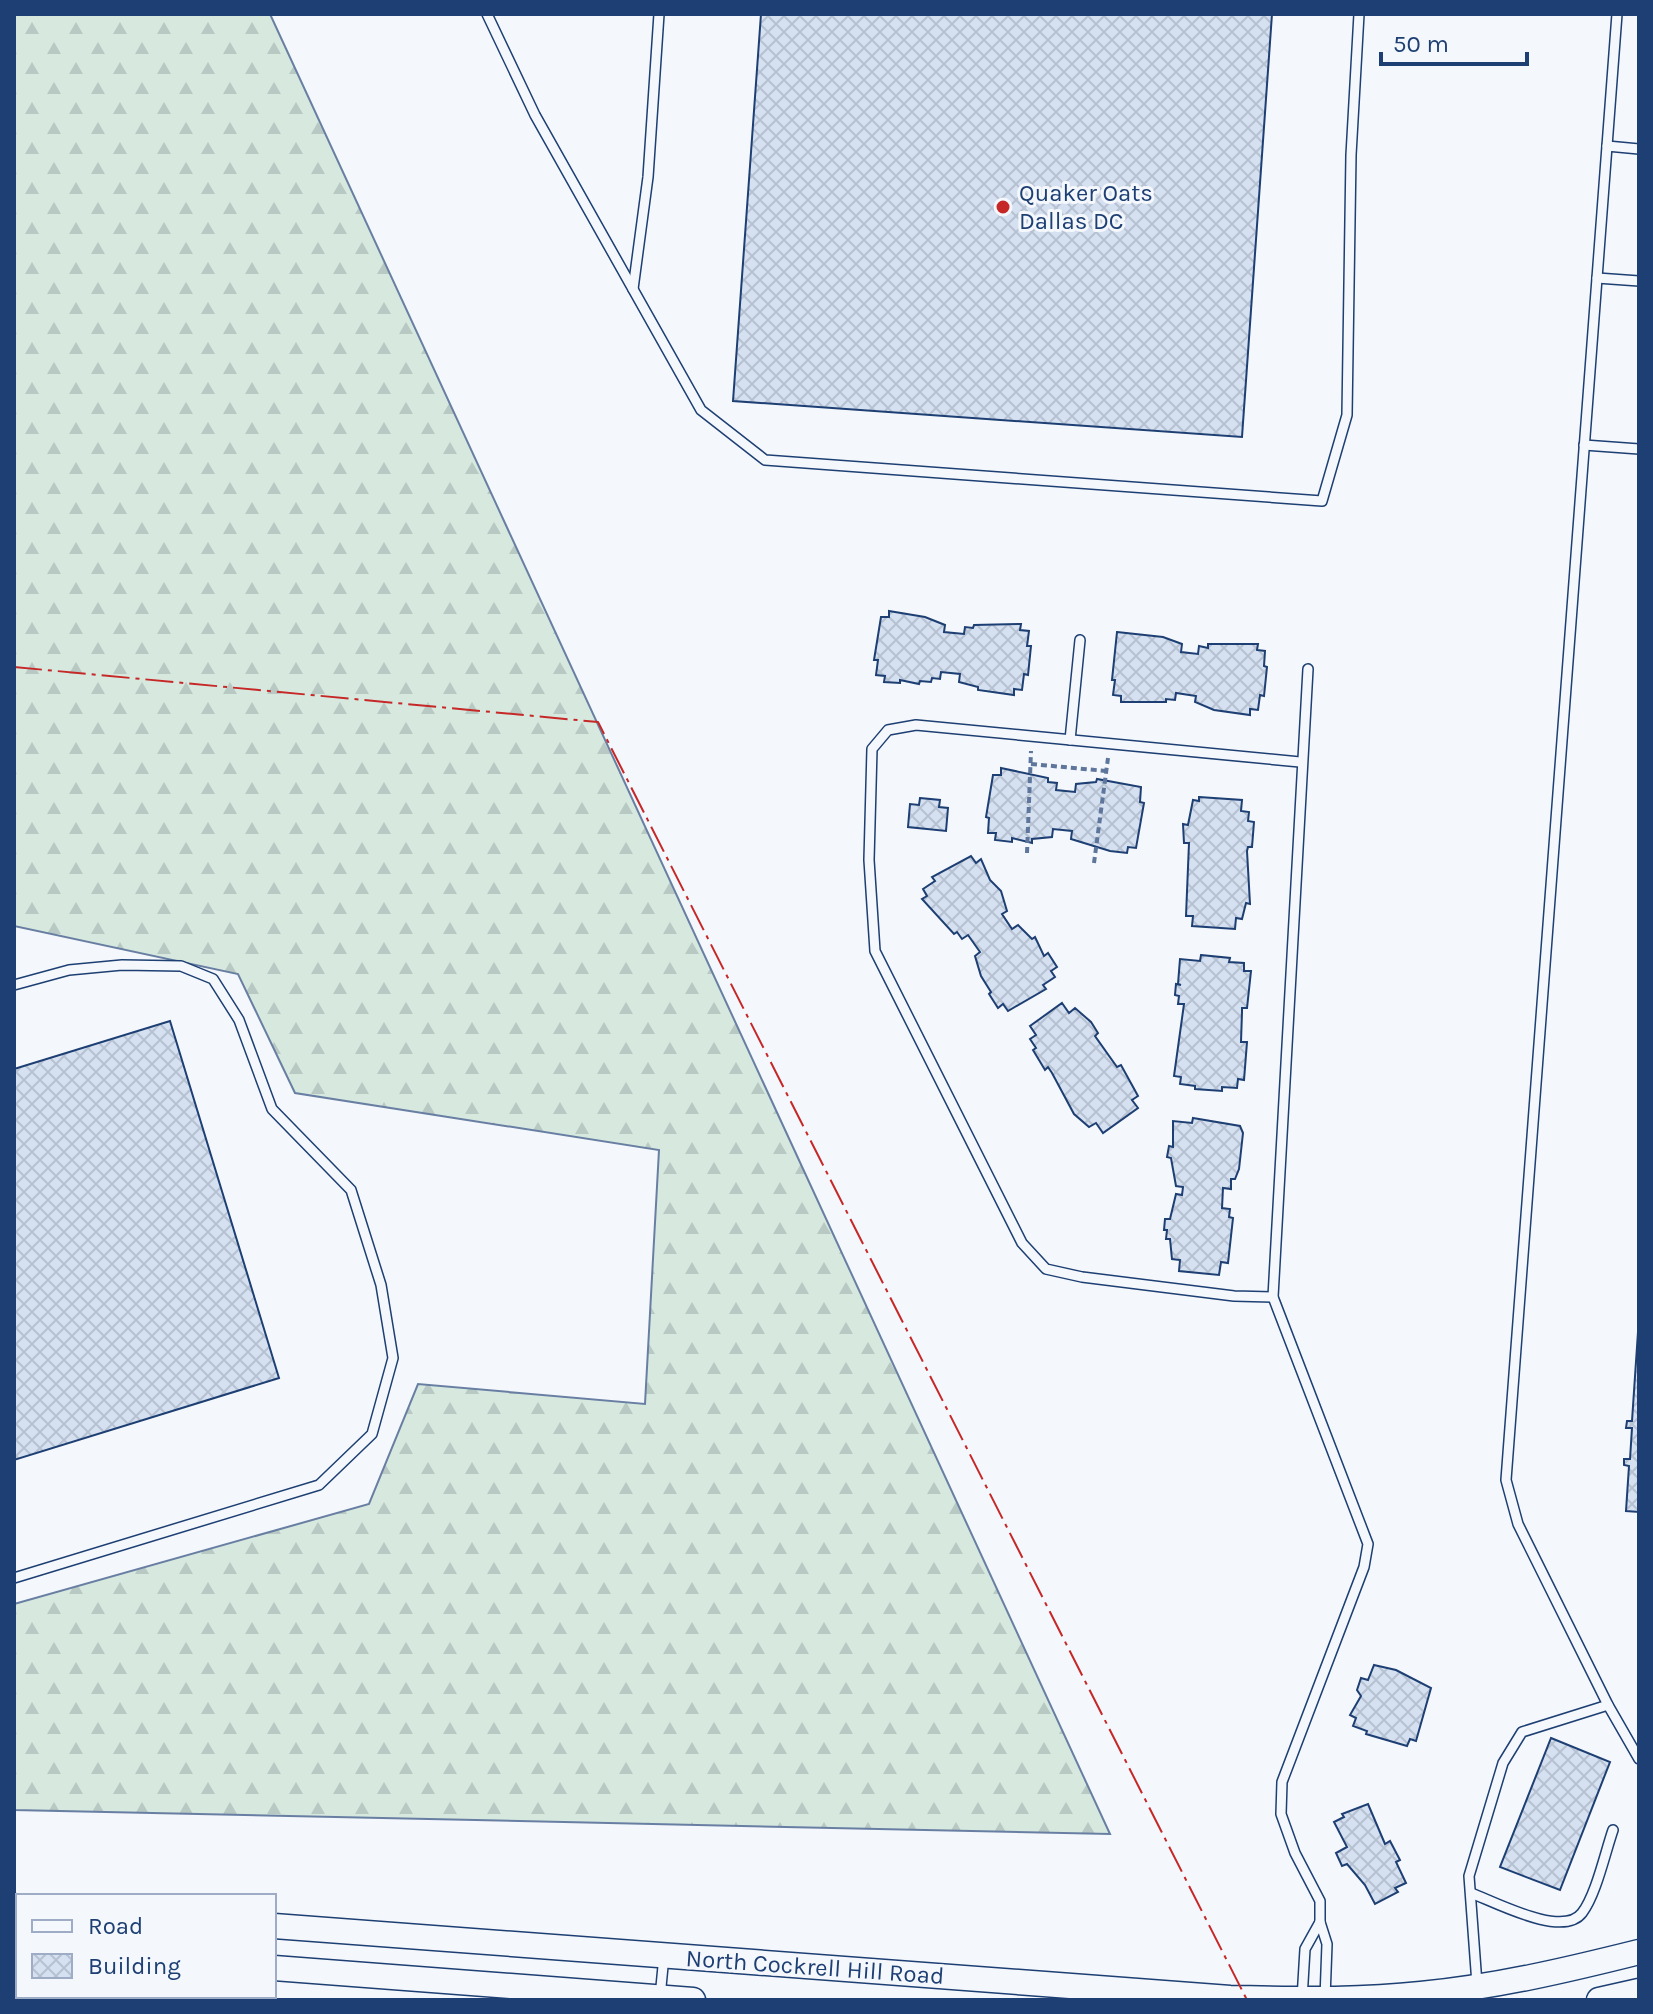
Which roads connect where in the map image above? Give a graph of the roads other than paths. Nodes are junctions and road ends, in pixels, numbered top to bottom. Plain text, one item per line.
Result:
1 (659, 14) edge
2 (1359, 14) edge
3 (1617, 14) edge
4 (490, 17) edge
5 (1607, 146) junction
6 (1639, 149) edge
7 (1597, 278) junction
8 (1639, 281) edge
9 (633, 289) junction
10 (1584, 445) junction
11 (1639, 449) edge
12 (1080, 640) dead end
13 (1308, 669) dead end
14 (1070, 740) junction
15 (1300, 762) junction
16 (14, 985) edge
17 (1273, 1297) junction
18 (14, 1578) edge
19 (1608, 1705) junction
20 (1639, 1759) edge
21 (1613, 1830) dead end
22 (1471, 1893) junction
23 (1320, 1922) junction
24 (276, 1926) edge
25 (1639, 1952) edge
26 (664, 1956) junction
27 (276, 1968) edge
28 (1477, 1987) junction
29 (1639, 1991) edge
30 (660, 1999) edge
31 (693, 2000) edge
32 (1302, 2000) edge
33 (1325, 2000) edge
34 (1599, 2000) edge

1 - 9 lane
2 - 9 lane
3 - 5 lane
4 - 9 lane
5 - 6 lane
5 - 7 lane
7 - 8 lane
7 - 10 lane
10 - 11 lane
10 - 19 lane
12 - 14 lane
13 - 15 lane
14 - 15 lane
14 - 17 lane
15 - 17 lane
16 - 18 lane
17 - 23 lane
19 - 20 lane
19 - 22 lane
21 - 22 lane
22 - 28 lane
23 - 32 lane
23 - 33 lane
24 - 26 main road, North Cockrell Hill Road
25 - 28 main road, North Cockrell Hill Road
26 - 30 lane
26 - 32 main road, North Cockrell Hill Road
27 - 30 main road, North Cockrell Hill Road
28 - 33 main road, North Cockrell Hill Road
29 - 34 main road
30 - 31 main road, North Cockrell Hill Road
32 - 33 main road, North Cockrell Hill Road

